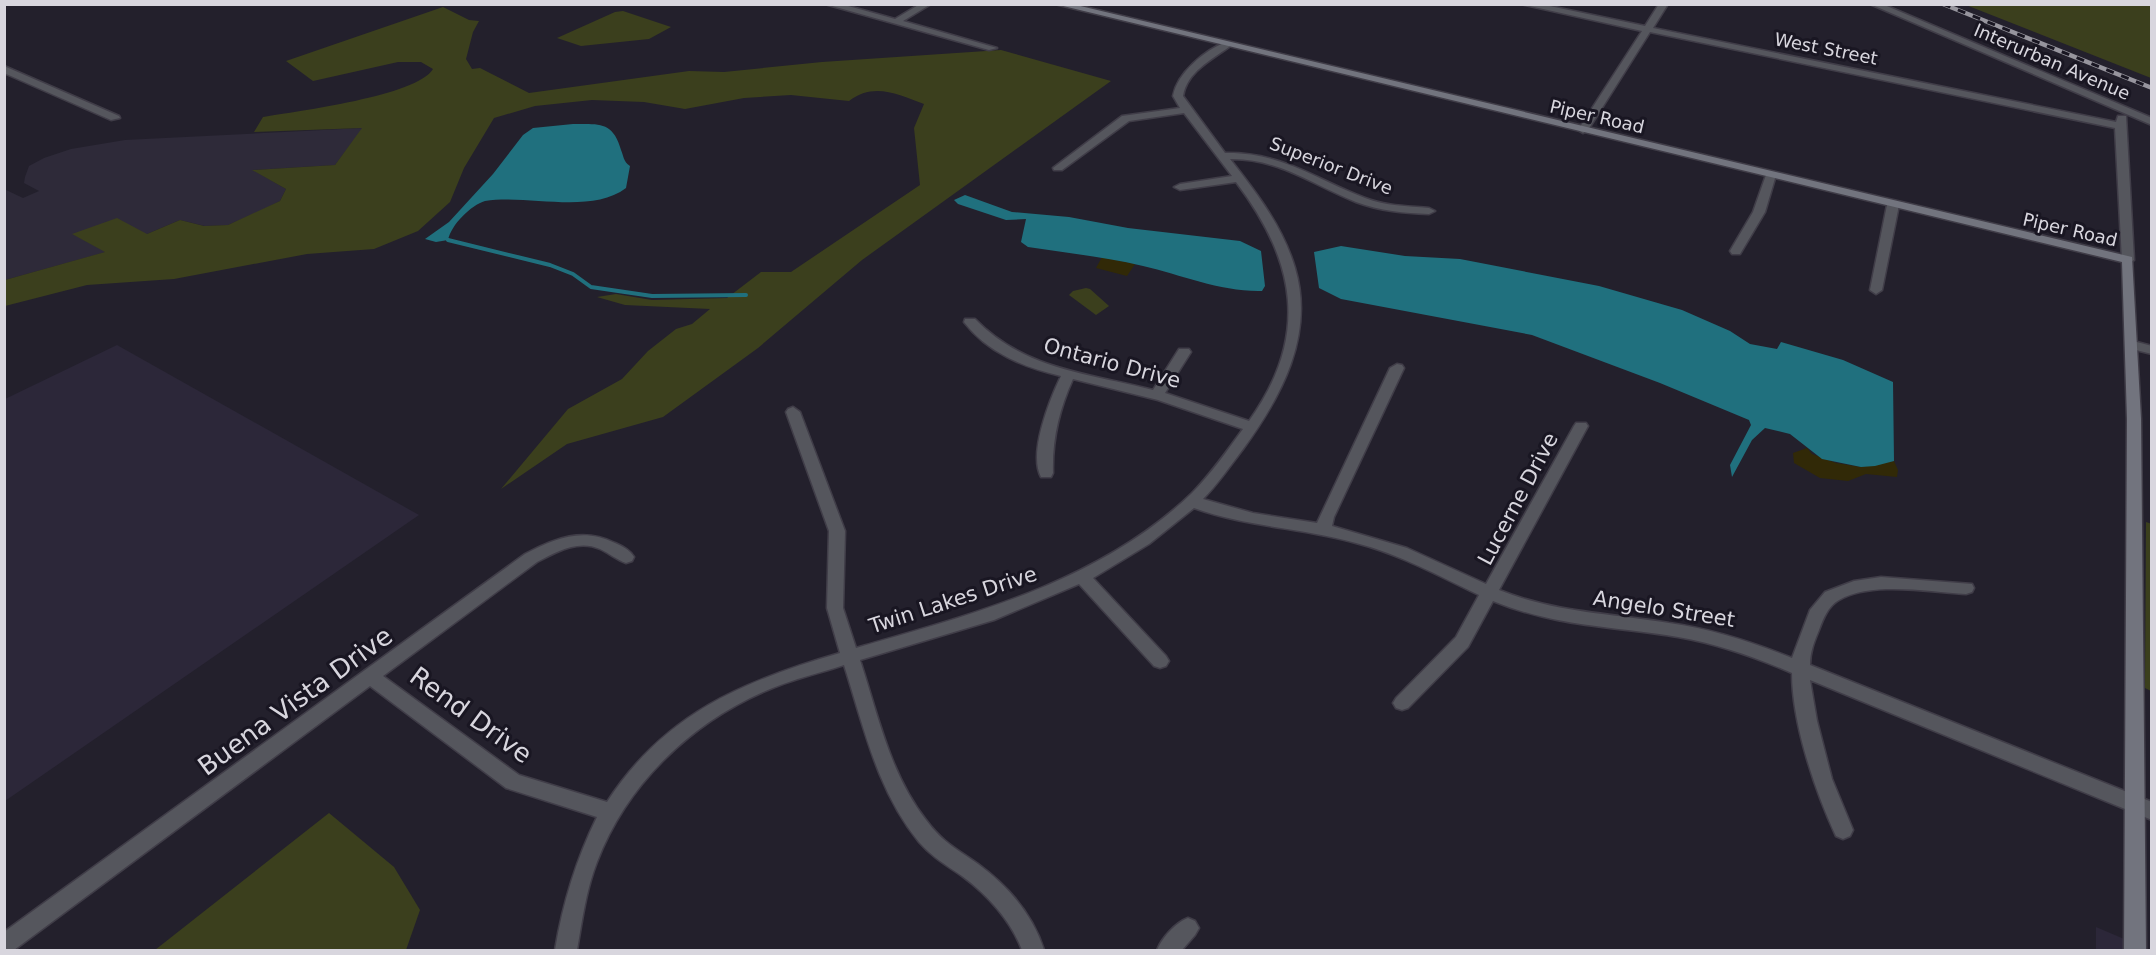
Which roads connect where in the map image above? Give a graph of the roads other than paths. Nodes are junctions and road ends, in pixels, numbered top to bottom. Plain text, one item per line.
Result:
1 (829, 4) edge
2 (927, 4) edge
3 (1059, 4) edge
4 (1525, 4) edge
5 (1664, 4) edge
6 (1874, 4) edge
7 (896, 22) junction
8 (1648, 30) junction
9 (1226, 45) junction
10 (992, 48) dead end
11 (4, 69) edge
12 (1186, 110) junction
13 (2129, 112) junction
14 (115, 118) dead end
15 (2151, 122) edge
16 (2120, 126) junction
17 (1583, 130) junction
18 (1222, 156) junction
19 (1058, 168) dead end
20 (1771, 175) junction
21 (1238, 178) junction
22 (1180, 187) dead end
23 (1893, 205) junction
24 (1429, 211) dead end
25 (1736, 251) dead end
26 (2128, 261) junction
27 (1876, 290) dead end
28 (970, 322) dead end
29 (2133, 345) junction
30 (2151, 350) edge
31 (1184, 352) dead end
32 (1397, 368) dead end
33 (1068, 375) junction
34 (1157, 395) junction
35 (793, 412) dead end
36 (1581, 426) dead end
37 (1252, 427) junction
38 (1046, 473) dead end
39 (1192, 501) junction
40 (1323, 530) junction
41 (626, 557) dead end
42 (1083, 578) junction
43 (1966, 588) dead end
44 (1491, 592) junction
45 (850, 657) junction
46 (1160, 661) dead end
47 (1801, 667) junction
48 (371, 677) junction
49 (1402, 703) dead end
50 (2143, 808) edge
51 (610, 812) junction
52 (1843, 830) dead end
53 (1188, 928) dead end
54 (4, 945) edge
55 (566, 951) edge
56 (1033, 951) edge
57 (1168, 951) edge
58 (2135, 951) edge

1 - 7 street
2 - 7 street
3 - 9 street, Piper Road
4 - 8 street, West Street
5 - 8 street
6 - 13 street, Interurban Avenue
7 - 10 street
8 - 16 street, West Street
8 - 17 street
9 - 12 street, Twin Lakes Drive
9 - 17 street, Piper Road
11 - 14 street
12 - 18 street, Twin Lakes Drive
12 - 19 street
13 - 15 street, Interurban Avenue
13 - 16 street
16 - 26 street
17 - 20 street, Piper Road
18 - 21 street, Twin Lakes Drive
18 - 24 street, Superior Drive
20 - 23 street, Piper Road
20 - 25 street
21 - 22 street
21 - 37 street, Twin Lakes Drive
23 - 26 street, Piper Road
23 - 27 street
26 - 29 street
28 - 33 street, Ontario Drive
29 - 30 street
29 - 50 street
31 - 34 street
32 - 40 street
33 - 34 street, Ontario Drive
33 - 38 street
34 - 37 street, Ontario Drive
35 - 45 street
36 - 44 street, Lucerne Drive
37 - 39 street, Twin Lakes Drive
39 - 40 street, Angelo Street
39 - 42 street, Twin Lakes Drive
40 - 44 street, Angelo Street
41 - 48 street, Buena Vista Drive
42 - 45 street, Twin Lakes Drive
42 - 46 street
43 - 47 street
44 - 47 street, Angelo Street
44 - 49 street, Lucerne Drive
45 - 51 street, Twin Lakes Drive
45 - 56 street
47 - 50 street, Angelo Street
47 - 52 street
48 - 51 street, Rend Drive
48 - 54 street, Buena Vista Drive
50 - 58 street
51 - 55 street, Twin Lakes Drive
53 - 57 street

